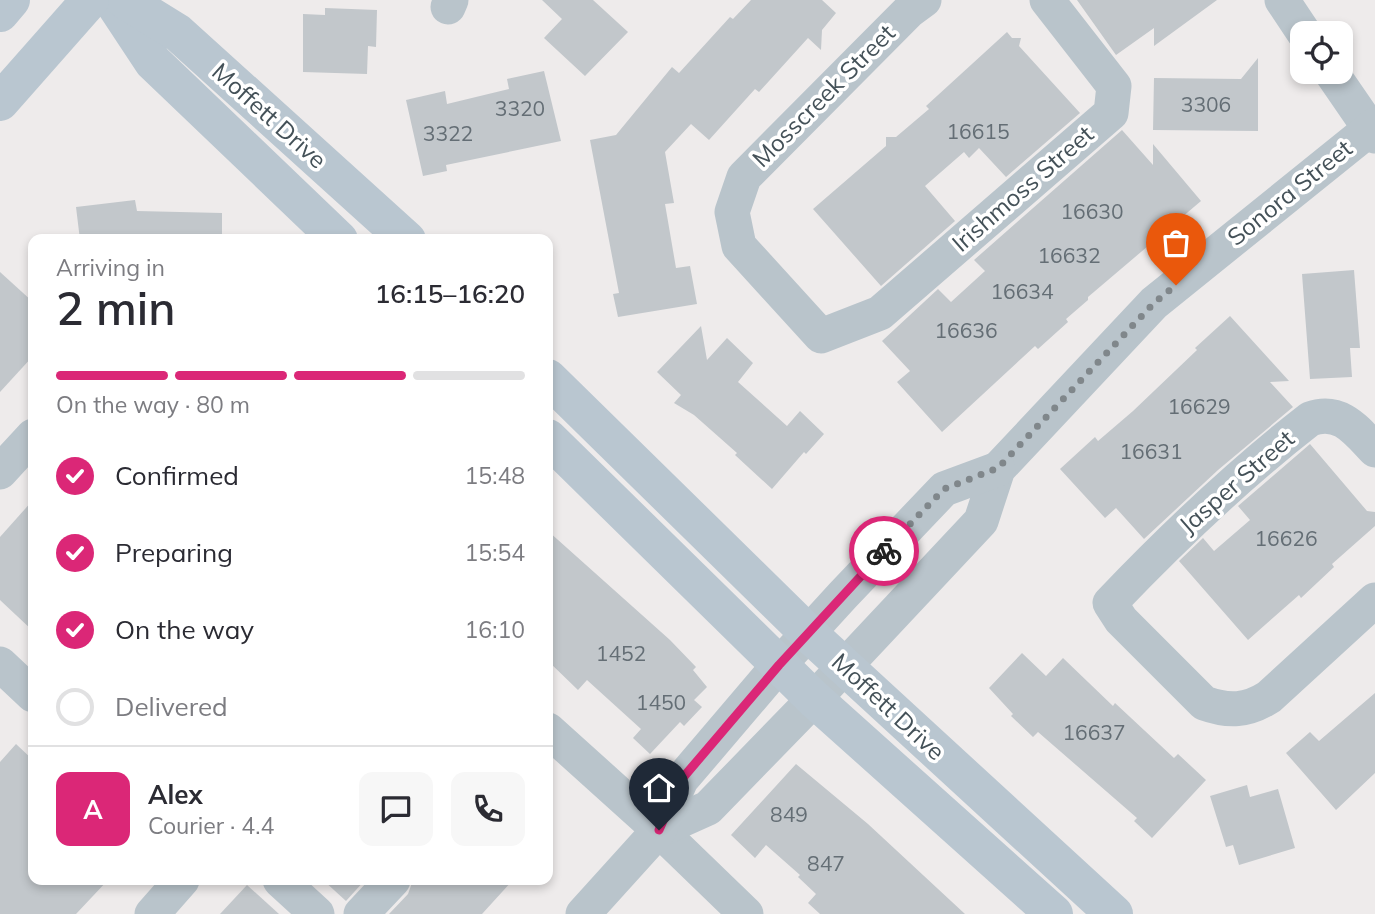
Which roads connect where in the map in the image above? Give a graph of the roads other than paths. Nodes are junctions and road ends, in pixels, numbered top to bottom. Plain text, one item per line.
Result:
1 (11, 0) edge
2 (90, 0) edge
3 (112, 0) edge
4 (125, 0) edge
5 (1047, 0) edge
6 (1282, 0) edge
7 (911, 4) edge
8 (0, 13) edge
9 (1296, 21) edge
10 (1340, 84) edge
11 (0, 102) edge
12 (1373, 130) edge
13 (333, 234) edge
14 (400, 234) edge
15 (821, 336) joint
16 (553, 382) edge
17 (28, 441) edge
18 (553, 443) edge
19 (1375, 450) edge
20 (998, 468) junction
21 (0, 472) edge
22 (1375, 600) edge
23 (808, 633) junction
24 (0, 664) edge
25 (779, 665) junction
26 (844, 666) junction
27 (28, 690) edge
28 (814, 699) junction
29 (553, 735) edge
30 (659, 830) junction
31 (178, 885) edge
32 (285, 885) edge
33 (388, 885) edge
34 (152, 914) edge
35 (317, 914) edge
36 (361, 914) edge
37 (583, 914) edge
38 (746, 914) edge
39 (1054, 914) edge
40 (1114, 914) edge

1 - 8 street
2 - 11 street
3 - 13 street, Moffett Drive
4 - 14 street, Moffett Drive
5 - 15 street, Irishmoss Street
6 - 9 street
7 - 15 street, Mosscreek Street
10 - 12 street
12 - 20 street, Sonora Street
16 - 23 street, Moffett Drive
17 - 21 street
18 - 25 street, Moffett Drive
19 - 22 street, Jasper Street
20 - 23 street, Sonora Street
20 - 26 street, Sonora Street
23 - 25 street, Sonora Street
23 - 26 street, Moffett Drive
24 - 27 street
25 - 28 street, Moffett Drive
25 - 30 street, Sonora Street
26 - 28 street, Sonora Street
26 - 40 street, Moffett Drive
28 - 30 street, Sonora Street
28 - 39 street, Moffett Drive
29 - 30 street
30 - 37 street
30 - 38 street
31 - 34 street
32 - 35 street
33 - 36 street

